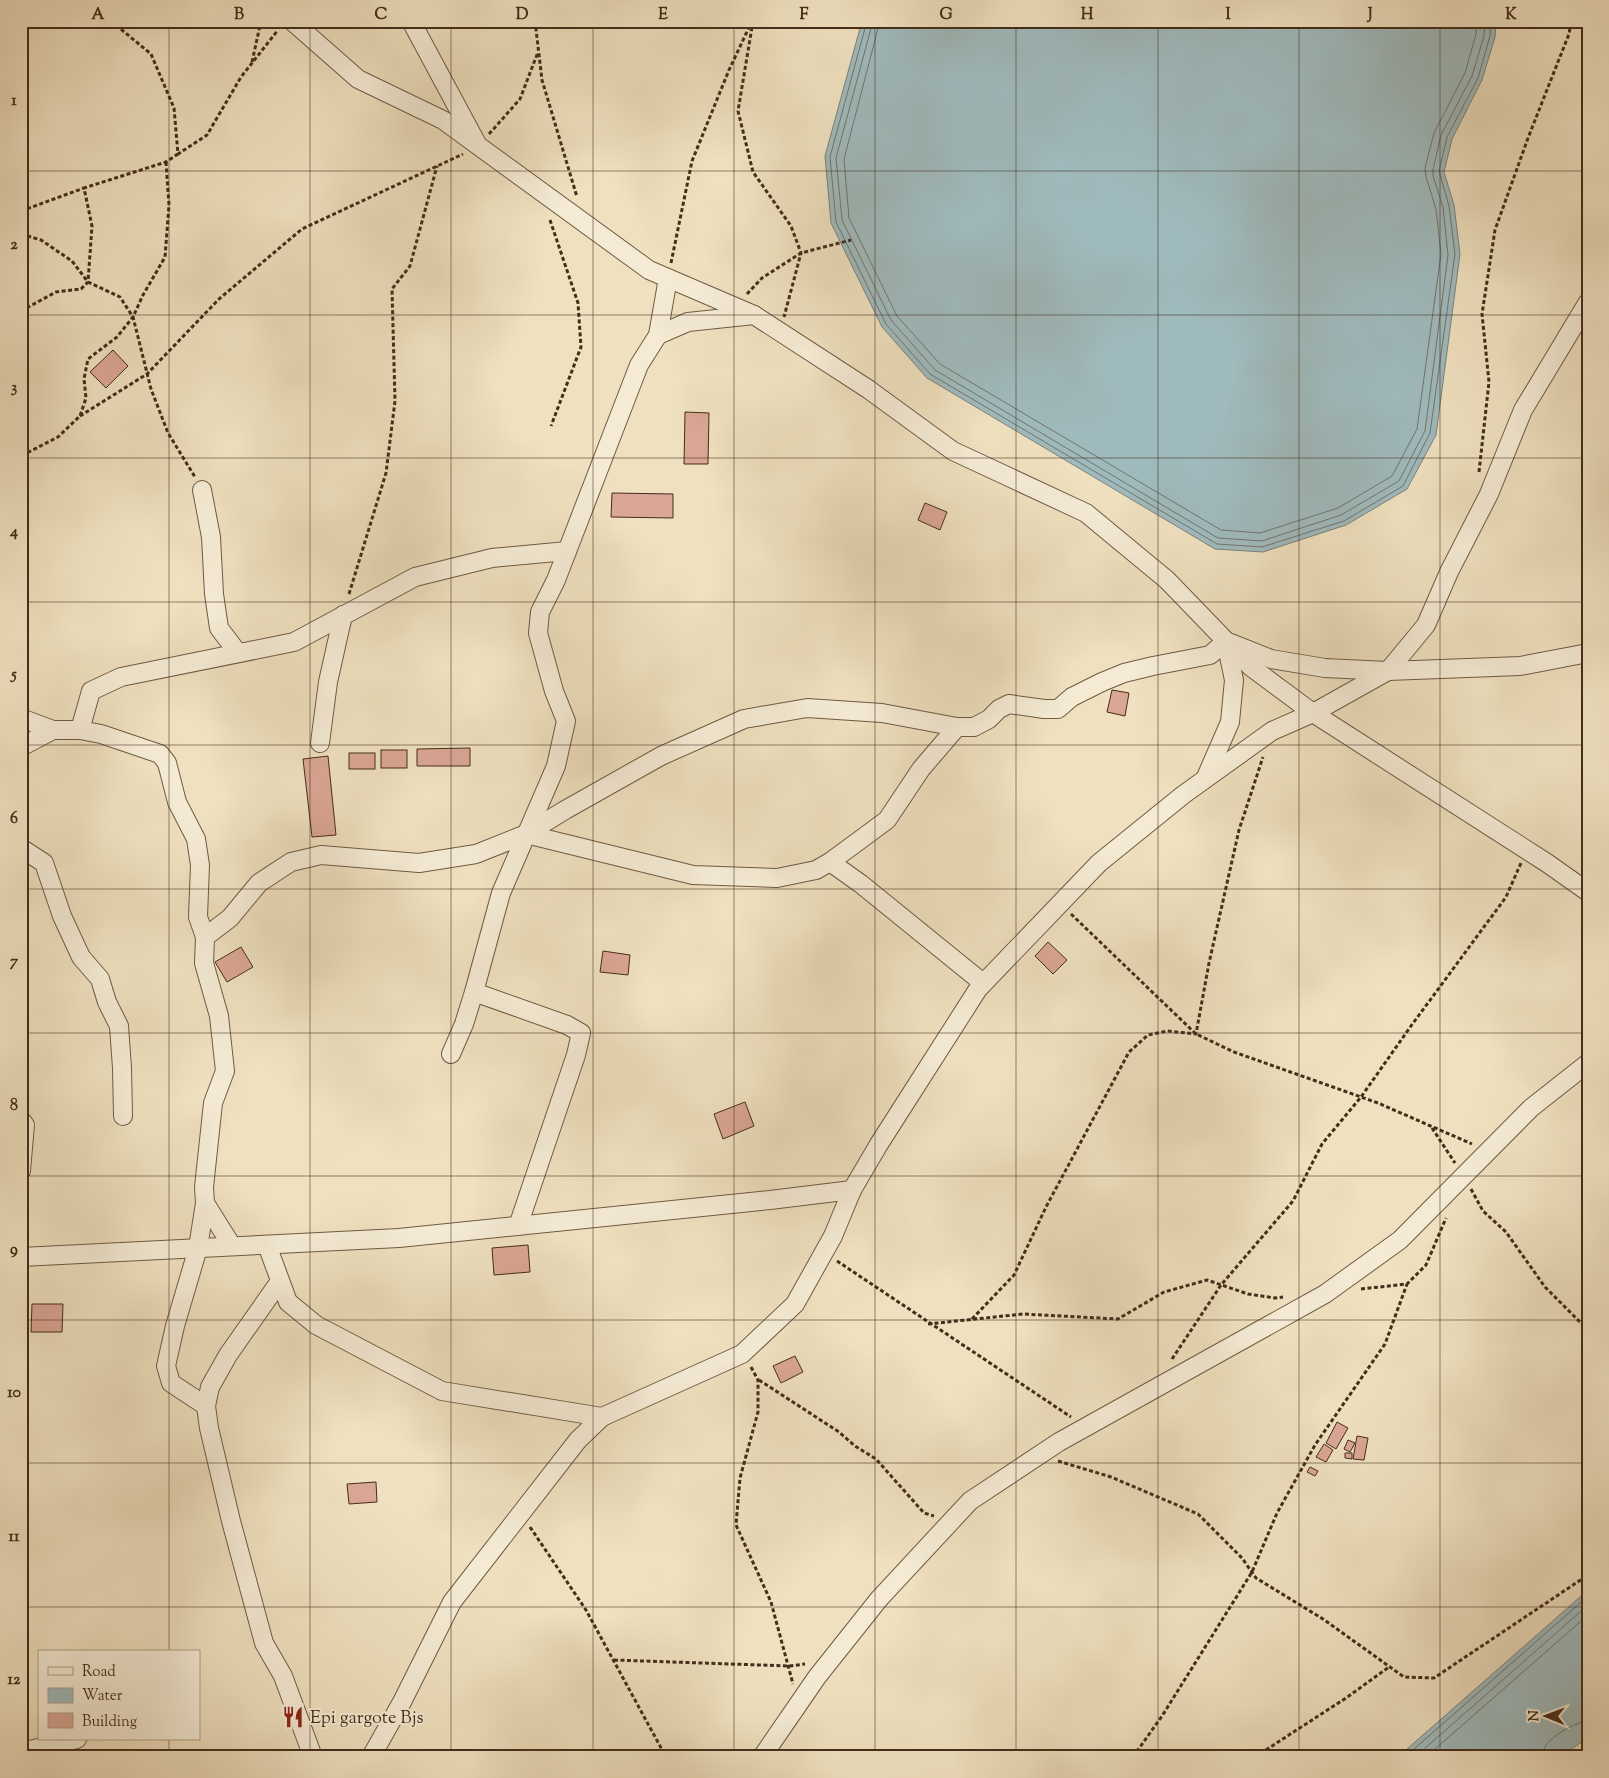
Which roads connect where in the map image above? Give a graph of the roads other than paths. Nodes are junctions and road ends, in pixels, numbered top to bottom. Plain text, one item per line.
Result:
1 (411, 21) edge
2 (286, 25) edge
3 (478, 146) junction
4 (668, 278) junction
5 (1588, 302) edge
6 (754, 315) junction
7 (658, 335) junction
8 (202, 490) road end
9 (567, 551) junction
10 (343, 615) junction
11 (1226, 641) junction
12 (1588, 652) edge
13 (238, 653) junction
14 (1388, 671) junction
15 (1313, 713) junction
16 (21, 718) edge
17 (957, 727) junction
18 (53, 730) junction
19 (80, 730) junction
20 (320, 743) dead end
21 (21, 747) edge
22 (1206, 777) junction
23 (526, 834) junction
24 (21, 848) edge
25 (830, 862) junction
26 (1588, 892) edge
27 (205, 937) junction
28 (983, 984) junction
29 (474, 992) junction
30 (451, 1054) dead end
31 (1588, 1063) edge
32 (122, 1116) dead end
33 (21, 1120) edge
34 (21, 1171) edge
35 (852, 1190) junction
36 (205, 1203) junction
37 (518, 1226) junction
38 (267, 1245) junction
39 (232, 1246) junction
40 (198, 1248) junction
41 (21, 1258) edge
42 (280, 1280) junction
43 (206, 1406) junction
44 (602, 1417) junction
45 (73, 1740) edge
46 (21, 1752) edge
47 (313, 1757) edge
48 (371, 1757) edge
49 (762, 1757) edge

1 - 3 street
2 - 3 street
3 - 4 street
4 - 6 street
4 - 7 street
5 - 14 street
6 - 7 street
6 - 11 street
7 - 9 street
8 - 13 street
9 - 10 street
9 - 23 street
10 - 13 street
10 - 20 street
11 - 14 street
11 - 15 street
11 - 17 street
11 - 22 street
12 - 14 street
13 - 19 street
14 - 15 street
15 - 22 street
15 - 26 street
16 - 18 street
17 - 23 street
17 - 25 street
18 - 19 street
18 - 21 street
19 - 27 street
22 - 28 street
23 - 25 street
23 - 27 street
23 - 29 street
24 - 32 street
25 - 28 street
27 - 36 street
28 - 35 street
29 - 30 street
29 - 37 street
31 - 49 street
33 - 34 street
35 - 37 street
35 - 44 street
36 - 39 street
36 - 40 street
37 - 38 street
38 - 39 street
38 - 42 street
39 - 40 street
40 - 41 street
40 - 43 street
42 - 43 street
42 - 44 street
43 - 47 street
44 - 48 street
45 - 46 street

